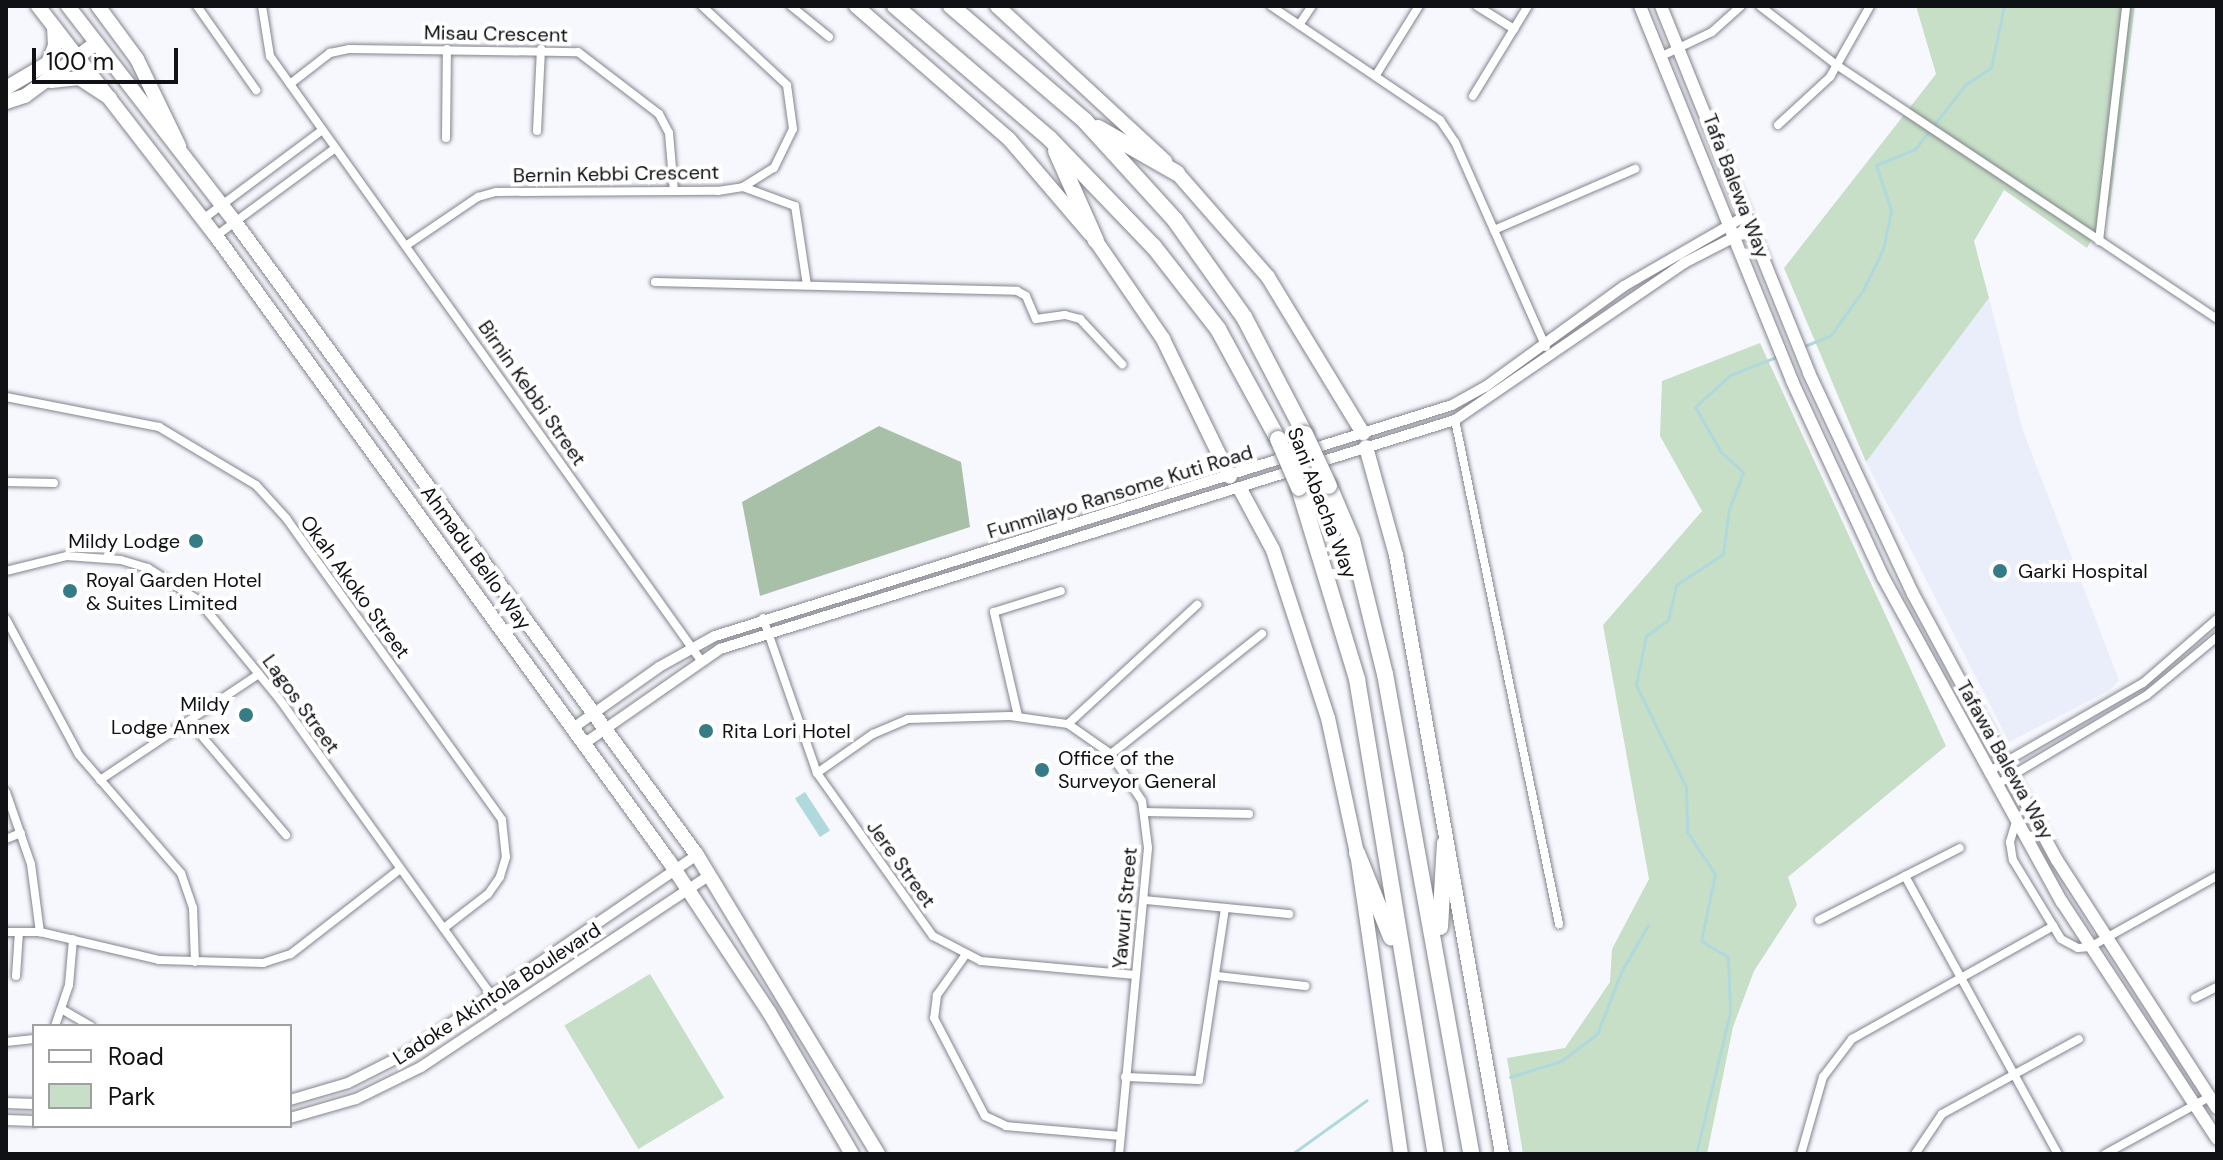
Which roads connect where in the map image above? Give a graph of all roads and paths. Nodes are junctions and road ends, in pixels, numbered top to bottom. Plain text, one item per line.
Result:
1 (38, 6) edge
2 (68, 6) edge
3 (98, 6) edge
4 (197, 6) edge
5 (262, 6) edge
6 (702, 6) edge
7 (791, 6) edge
8 (856, 6) edge
9 (895, 6) edge
10 (951, 6) edge
11 (997, 6) edge
12 (1271, 6) edge
13 (1312, 6) edge
14 (1419, 6) edge
15 (1477, 6) edge
16 (1528, 6) edge
17 (1640, 6) edge
18 (1661, 6) edge
19 (1741, 6) edge
20 (1760, 6) edge
21 (1870, 6) edge
22 (2126, 6) edge
23 (1299, 25) junction
24 (54, 27) junction
25 (1514, 29) junction
26 (829, 37) dead end
27 (96, 43) junction
28 (1680, 48) junction
29 (447, 49) junction
30 (541, 49) junction
31 (1664, 55) junction
32 (78, 58) junction
33 (1838, 66) junction
34 (1376, 75) junction
35 (43, 83) junction
36 (290, 84) junction
37 (6, 88) edge
38 (256, 90) dead end
39 (1473, 96) dead end
40 (110, 98) junction
41 (6, 102) edge
42 (1085, 121) junction
43 (1778, 125) dead end
44 (321, 131) junction
45 (537, 131) dead end
46 (446, 138) dead end
47 (1050, 139) junction
48 (179, 146) junction
49 (334, 149) junction
50 (1635, 169) dead end
51 (1177, 173) junction
52 (743, 187) junction
53 (674, 191) junction
54 (222, 204) junction
55 (1747, 215) junction
56 (203, 219) junction
57 (235, 222) junction
58 (1730, 223) junction
59 (1752, 228) junction
60 (1494, 230) junction
61 (216, 236) junction
62 (1735, 236) junction
63 (1096, 241) junction
64 (2099, 241) junction
65 (407, 245) junction
66 (655, 282) dead end
67 (807, 285) junction
68 (2217, 319) edge
69 (1544, 344) junction
70 (1549, 355) junction
71 (1122, 364) dead end
72 (1809, 373) joint
73 (1792, 381) joint
74 (6, 397) edge
75 (1455, 420) junction
76 (1364, 440) junction
77 (1230, 477) junction
78 (6, 482) edge
79 (54, 483) dead end
80 (1240, 489) junction
81 (6, 571) edge
82 (1061, 591) dead end
83 (1197, 605) dead end
84 (763, 618) junction
85 (6, 619) edge
86 (2217, 619) edge
87 (768, 632) junction
88 (1262, 634) dead end
89 (2217, 637) edge
90 (693, 646) junction
91 (700, 659) junction
92 (259, 674) junction
93 (594, 713) junction
94 (1018, 716) junction
95 (189, 721) junction
96 (1068, 724) junction
97 (573, 728) junction
98 (605, 728) junction
99 (585, 743) junction
100 (1111, 754) junction
101 (2003, 763) junction
102 (1988, 772) junction
103 (817, 773) junction
104 (2011, 778) junction
105 (100, 780) junction
106 (1995, 786) junction
107 (6, 792) edge
108 (1146, 812) junction
109 (1249, 814) dead end
110 (2016, 822) junction
111 (21, 833) junction
112 (286, 835) dead end
113 (6, 839) edge
114 (1445, 843) junction
115 (1960, 848) dead end
116 (1357, 853) junction
117 (697, 855) junction
118 (400, 869) junction
119 (677, 871) junction
120 (710, 875) junction
121 (1905, 876) junction
122 (2217, 876) edge
123 (689, 890) junction
124 (1145, 900) junction
125 (1225, 908) junction
126 (1289, 914) dead end
127 (1819, 920) dead end
128 (1559, 924) dead end
129 (2053, 926) junction
130 (444, 928) junction
131 (6, 932) edge
132 (19, 932) junction
133 (40, 932) junction
134 (2105, 938) junction
135 (73, 939) junction
136 (2090, 947) junction
137 (1439, 953) junction
138 (964, 957) junction
139 (195, 962) junction
140 (1402, 964) junction
141 (1135, 975) junction
142 (1959, 975) junction
143 (16, 976) dead end
144 (1217, 976) junction
145 (1305, 986) dead end
146 (2217, 987) edge
147 (492, 998) junction
148 (2195, 998) dead end
149 (63, 1010) junction
150 (504, 1013) junction
151 (56, 1024) edge
152 (88, 1024) edge
153 (32, 1039) edge
154 (2079, 1039) dead end
155 (6, 1042) edge
156 (2014, 1073) junction
157 (1125, 1077) junction
158 (2209, 1097) junction
159 (292, 1099) edge
160 (6, 1103) edge
161 (32, 1104) edge
162 (2194, 1106) junction
163 (2217, 1108) edge
164 (292, 1117) edge
165 (6, 1120) edge
166 (32, 1121) edge
167 (1120, 1136) junction
168 (2217, 1139) edge
169 (852, 1154) edge
170 (878, 1154) edge
171 (1119, 1154) edge
172 (1401, 1154) edge
173 (1436, 1154) edge
174 (1471, 1154) edge
175 (1502, 1154) edge
176 (1801, 1154) edge
177 (1915, 1154) edge
178 (2058, 1154) edge
179 (2105, 1154) edge

1 - 24 main road, Ahmadu Bello Way
2 - 27 main road, Ahmadu Bello Way
3 - 48 main road
4 - 38 street
5 - 36 street
6 - 52 street, Bernin Kebbi Crescent
7 - 26 street
8 - 63 main road
9 - 47 highway, Sani Abacha Way
10 - 42 highway, Sani Abacha Way
11 - 51 main road
12 - 23 street
13 - 23 street
14 - 34 street
15 - 25 street
16 - 25 street
17 - 31 main road, Tafa Balewa Way
18 - 28 main road, Tafa Balewa Way
19 - 28 street
20 - 33 street
21 - 33 street
22 - 64 street
23 - 34 street
24 - 32 main road, Ahmadu Bello Way
24 - 37 main road
25 - 39 street
27 - 32 main road
27 - 48 main road, Ahmadu Bello Way
28 - 31 street
28 - 55 main road, Tafa Balewa Way
29 - 30 street, Misau Crescent
29 - 36 street, Misau Crescent
29 - 46 street
30 - 45 street
30 - 53 street, Misau Crescent
31 - 58 main road, Tafa Balewa Way
32 - 35 main road
32 - 40 main road, Ahmadu Bello Way
33 - 43 street
33 - 64 street
34 - 60 street
35 - 40 main road
35 - 41 main road
36 - 44 street
40 - 56 main road, Ahmadu Bello Way
42 - 51 highway
42 - 137 highway, Sani Abacha Way, bridge
44 - 49 street
44 - 54 street
47 - 63 highway
47 - 140 highway, Sani Abacha Way, bridge
48 - 54 main road, Ahmadu Bello Way
49 - 57 street
49 - 65 street, Birnin Kebbi Street
50 - 60 street
51 - 76 main road
52 - 53 street, Bernin Kebbi Crescent
52 - 67 street
53 - 65 street, Bernin Kebbi Crescent
54 - 56 street
54 - 57 main road, Ahmadu Bello Way
55 - 58 street, Funmilayo Ransome Kuti Road
55 - 59 main road, Tafa Balewa Way
56 - 61 main road, Ahmadu Bello Way
57 - 61 street
57 - 93 main road, Ahmadu Bello Way
58 - 62 main road, Tafa Balewa Way
58 - 69 street, Funmilayo Ransome Kuti Road
59 - 62 street, Funmilayo Ransome Kuti Road
59 - 72 main road, Tafa Balewa Way
60 - 69 street
61 - 97 main road, Ahmadu Bello Way
62 - 70 street, Funmilayo Ransome Kuti Road
62 - 73 main road, Tafa Balewa Way
63 - 77 main road
64 - 68 street
65 - 90 street, Birnin Kebbi Street
66 - 67 street
67 - 71 street
69 - 70 street
69 - 76 street, Funmilayo Ransome Kuti Road
70 - 75 street, Funmilayo Ransome Kuti Road
72 - 101 main road, Tafawa Balewa Way
73 - 102 main road, Tafawa Balewa Way
74 - 130 street, Okah Akoko Street
75 - 76 street, Funmilayo Ransome Kuti Road
75 - 128 street
76 - 77 street, Funmilayo Ransome Kuti Road
76 - 80 street, Funmilayo Ransome Kuti Road
76 - 114 main road
77 - 84 street, Funmilayo Ransome Kuti Road
78 - 79 street
80 - 87 street, Funmilayo Ransome Kuti Road
80 - 116 main road
81 - 92 street, Lagos Street
82 - 94 street
83 - 96 street
84 - 87 street, Jere Street
84 - 90 street, Funmilayo Ransome Kuti Road
85 - 105 street
86 - 101 street
87 - 91 street, Funmilayo Ransome Kuti Road
87 - 103 street, Jere Street
88 - 100 street
89 - 104 street
90 - 91 street, Birnin Kebbi Street
90 - 93 street, Funmilayo Ransome Kuti Road
91 - 98 street, Funmilayo Ransome Kuti Road
92 - 95 street
92 - 118 street, Lagos Street
93 - 97 street, Funmilayo Ransome Kuti Road
93 - 98 main road, Ahmadu Bello Way
94 - 96 street
94 - 103 street
95 - 105 street
95 - 112 street
96 - 100 street
97 - 99 main road, Ahmadu Bello Way
98 - 99 street, Funmilayo Ransome Kuti Road
98 - 117 main road, Ahmadu Bello Way
99 - 119 main road, Ahmadu Bello Way
100 - 108 street
101 - 102 street
101 - 104 main road, Tafawa Balewa Way
102 - 106 main road, Tafawa Balewa Way
103 - 138 street, Jere Street
104 - 106 street
104 - 134 main road, Tafawa Balewa Way
105 - 139 street
106 - 110 main road, Tafawa Balewa Way
107 - 111 street
108 - 109 street
108 - 124 street, Yawuri Street
110 - 129 street
110 - 136 main road, Tafawa Balewa Way
111 - 113 street
111 - 133 street
114 - 137 highway
114 - 175 main road
115 - 121 street
116 - 140 highway
116 - 172 main road
117 - 119 street, Ladoke Akintola Boulevard
117 - 120 main road, Ahmadu Bello Way
118 - 130 street, Lagos Street
118 - 139 street
119 - 123 main road, Ahmadu Bello Way
119 - 147 street, Ladoke Akintola Boulevard
120 - 123 street, Ladoke Akintola Boulevard
120 - 170 main road, Ahmadu Bello Way
121 - 127 street
121 - 142 street
122 - 134 street
123 - 150 street, Ladoke Akintola Boulevard
123 - 169 main road, Ahmadu Bello Way
124 - 125 street
124 - 141 street, Yawuri Street
125 - 126 street
125 - 144 street
129 - 136 street
129 - 142 street
130 - 147 street, Lagos Street
131 - 132 street
132 - 133 street
132 - 143 street
133 - 135 street
134 - 136 street
134 - 158 main road, Tafawa Balewa Way
135 - 139 street
135 - 149 street
136 - 162 main road, Tafawa Balewa Way
137 - 174 highway, Sani Abacha Way
138 - 141 street, Jere Street
138 - 167 street
140 - 173 highway, Sani Abacha Way
141 - 157 street, Yawuri Street
142 - 156 street
142 - 176 street
144 - 145 street
144 - 157 street
146 - 148 street
147 - 150 street, Lagos Street
147 - 159 street, Ladoke Akintola Boulevard
149 - 151 street
149 - 152 street
150 - 164 street, Ladoke Akintola Boulevard
153 - 155 street
154 - 156 street
156 - 177 street
156 - 178 street
157 - 167 street, Yawuri Street
158 - 162 street
158 - 163 main road, Tafawa Balewa Way
160 - 161 street
162 - 168 main road, Tafawa Balewa Way
162 - 179 street
165 - 166 street
167 - 171 street, Yawuri Street

